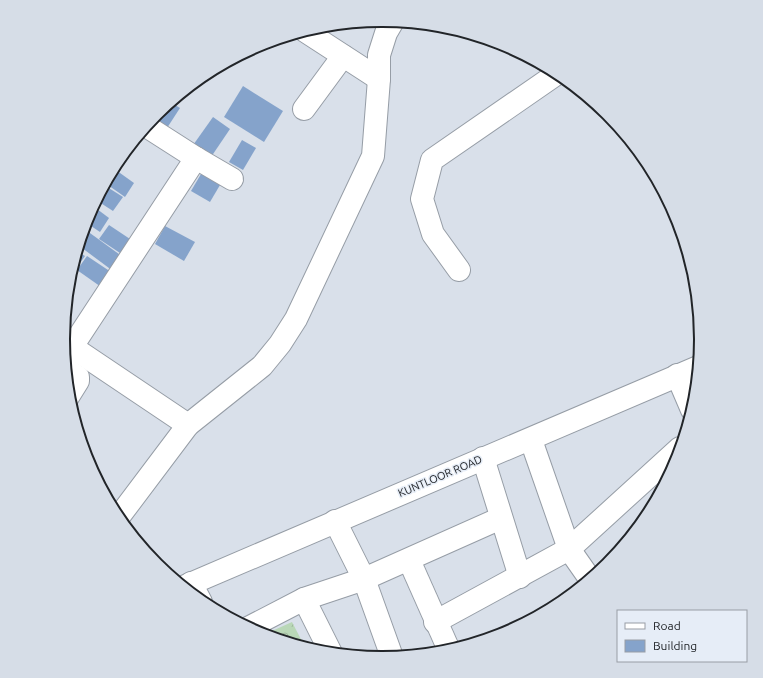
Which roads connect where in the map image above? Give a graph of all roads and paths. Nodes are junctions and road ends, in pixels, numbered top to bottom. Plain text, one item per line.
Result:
1 (389, 27) edge
2 (312, 35) edge
3 (343, 56) junction
4 (551, 78) edge
5 (379, 79) junction
6 (304, 109) dead end
7 (151, 129) edge
8 (196, 158) junction
9 (232, 179) dead end
10 (459, 270) dead end
11 (70, 343) edge
12 (70, 351) edge
13 (692, 369) edge
14 (71, 372) edge
15 (677, 375) junction
16 (73, 389) edge
17 (688, 400) edge
18 (188, 425) junction
19 (530, 440) junction
20 (670, 457) edge
21 (483, 458) junction
22 (122, 512) edge
23 (501, 518) junction
24 (336, 522) junction
25 (569, 549) junction
26 (408, 560) junction
27 (587, 574) edge
28 (520, 577) junction
29 (364, 579) junction
30 (189, 584) edge
31 (304, 599) junction
32 (435, 622) junction
33 (256, 624) edge
34 (446, 644) edge
35 (327, 646) edge
36 (390, 651) edge

1 - 5 street
2 - 3 street
3 - 5 street
3 - 6 street
4 - 10 street
5 - 18 street
7 - 8 street
8 - 9 street
8 - 11 street
12 - 18 street
13 - 15 street, KUNTLOOR ROAD
14 - 16 street
15 - 17 street
15 - 19 street, KUNTLOOR ROAD
18 - 22 street
19 - 21 street, KUNTLOOR ROAD
19 - 25 street
20 - 25 street
21 - 23 street
21 - 24 street, KUNTLOOR ROAD
23 - 26 street
23 - 28 street
24 - 29 street
24 - 30 street, KUNTLOOR ROAD
25 - 27 street
25 - 28 street
26 - 29 street
26 - 32 street
28 - 32 street
29 - 31 street
29 - 36 street
31 - 33 street
31 - 35 street
32 - 34 street

